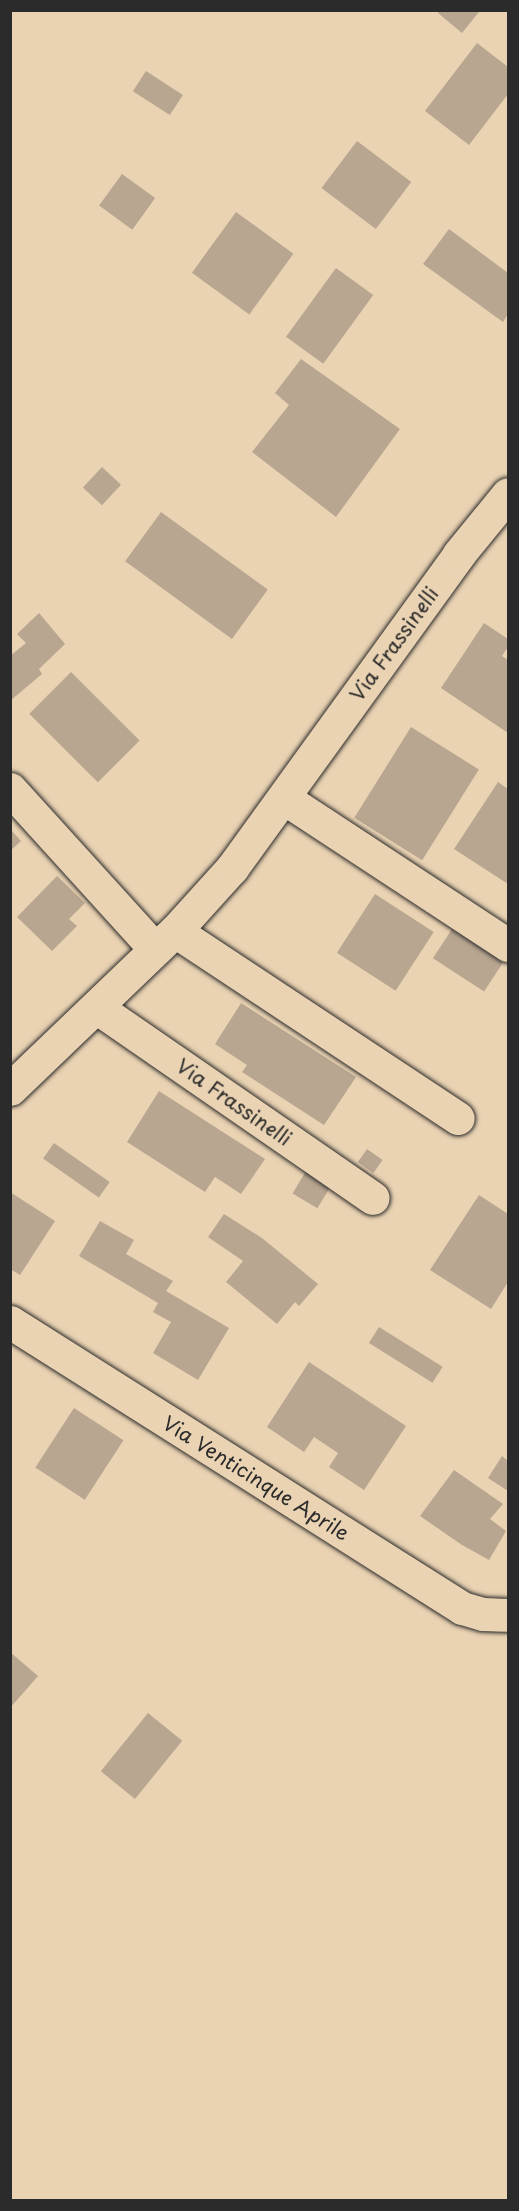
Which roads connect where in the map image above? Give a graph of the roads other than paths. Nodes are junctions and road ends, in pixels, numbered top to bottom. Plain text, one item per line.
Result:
1 (508, 494) edge
2 (10, 789) edge
3 (284, 798) junction
4 (165, 940) junction
5 (508, 945) edge
6 (96, 1007) junction
7 (10, 1089) edge
8 (458, 1118) dead end
9 (373, 1198) dead end
10 (10, 1322) edge
11 (508, 1615) edge

1 - 3 street, Via Frassinelli
2 - 4 street
3 - 4 street, Via Frassinelli
3 - 5 street
4 - 6 street, Via Frassinelli
4 - 8 street
6 - 7 street, Via Frassinelli
6 - 9 street, Via Frassinelli
10 - 11 street, Via Venticinque Aprile

